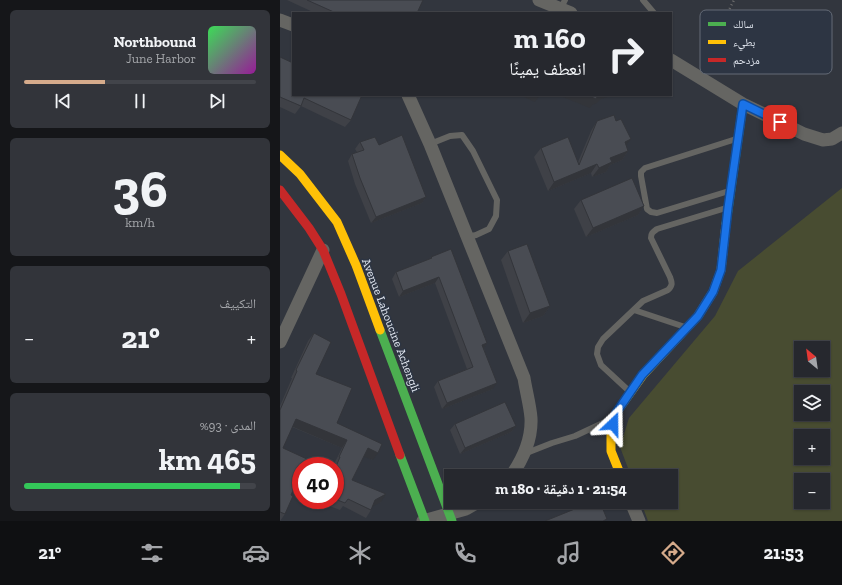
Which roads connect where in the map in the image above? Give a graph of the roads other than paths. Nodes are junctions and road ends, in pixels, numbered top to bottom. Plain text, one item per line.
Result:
1 (539, 0) edge
2 (643, 0) edge
3 (566, 7) edge
4 (653, 12) edge
5 (280, 20) edge
6 (292, 25) edge
7 (672, 61) edge
8 (408, 96) edge
9 (743, 104) junction
10 (842, 133) edge
11 (738, 139) junction
12 (430, 144) junction
13 (280, 155) edge
14 (280, 190) edge
15 (731, 190) junction
16 (728, 208) junction
17 (467, 237) junction
18 (323, 250) junction
19 (634, 310) junction
20 (687, 327) junction
21 (280, 342) edge
22 (630, 392) junction
23 (617, 412) junction
24 (523, 455) junction
25 (515, 469) edge
26 (618, 469) edge
27 (466, 509) edge
28 (634, 509) edge
29 (450, 517) edge
30 (424, 521) edge
31 (639, 521) edge

1 - 3 street
2 - 4 lane
5 - 6 street
7 - 9 street
8 - 12 street
9 - 10 street
9 - 11 street
11 - 15 street
11 - 15 lane
12 - 17 street
12 - 17 lane
13 - 29 street, Avenue Lahoucine Achengli
14 - 18 street
15 - 16 street
16 - 19 lane
16 - 20 street
17 - 24 street
18 - 21 street
18 - 30 street
19 - 20 lane
19 - 22 lane
20 - 22 street
22 - 23 street
23 - 24 lane
23 - 26 street
24 - 25 street
27 - 29 street
28 - 31 street
29 - 30 street

